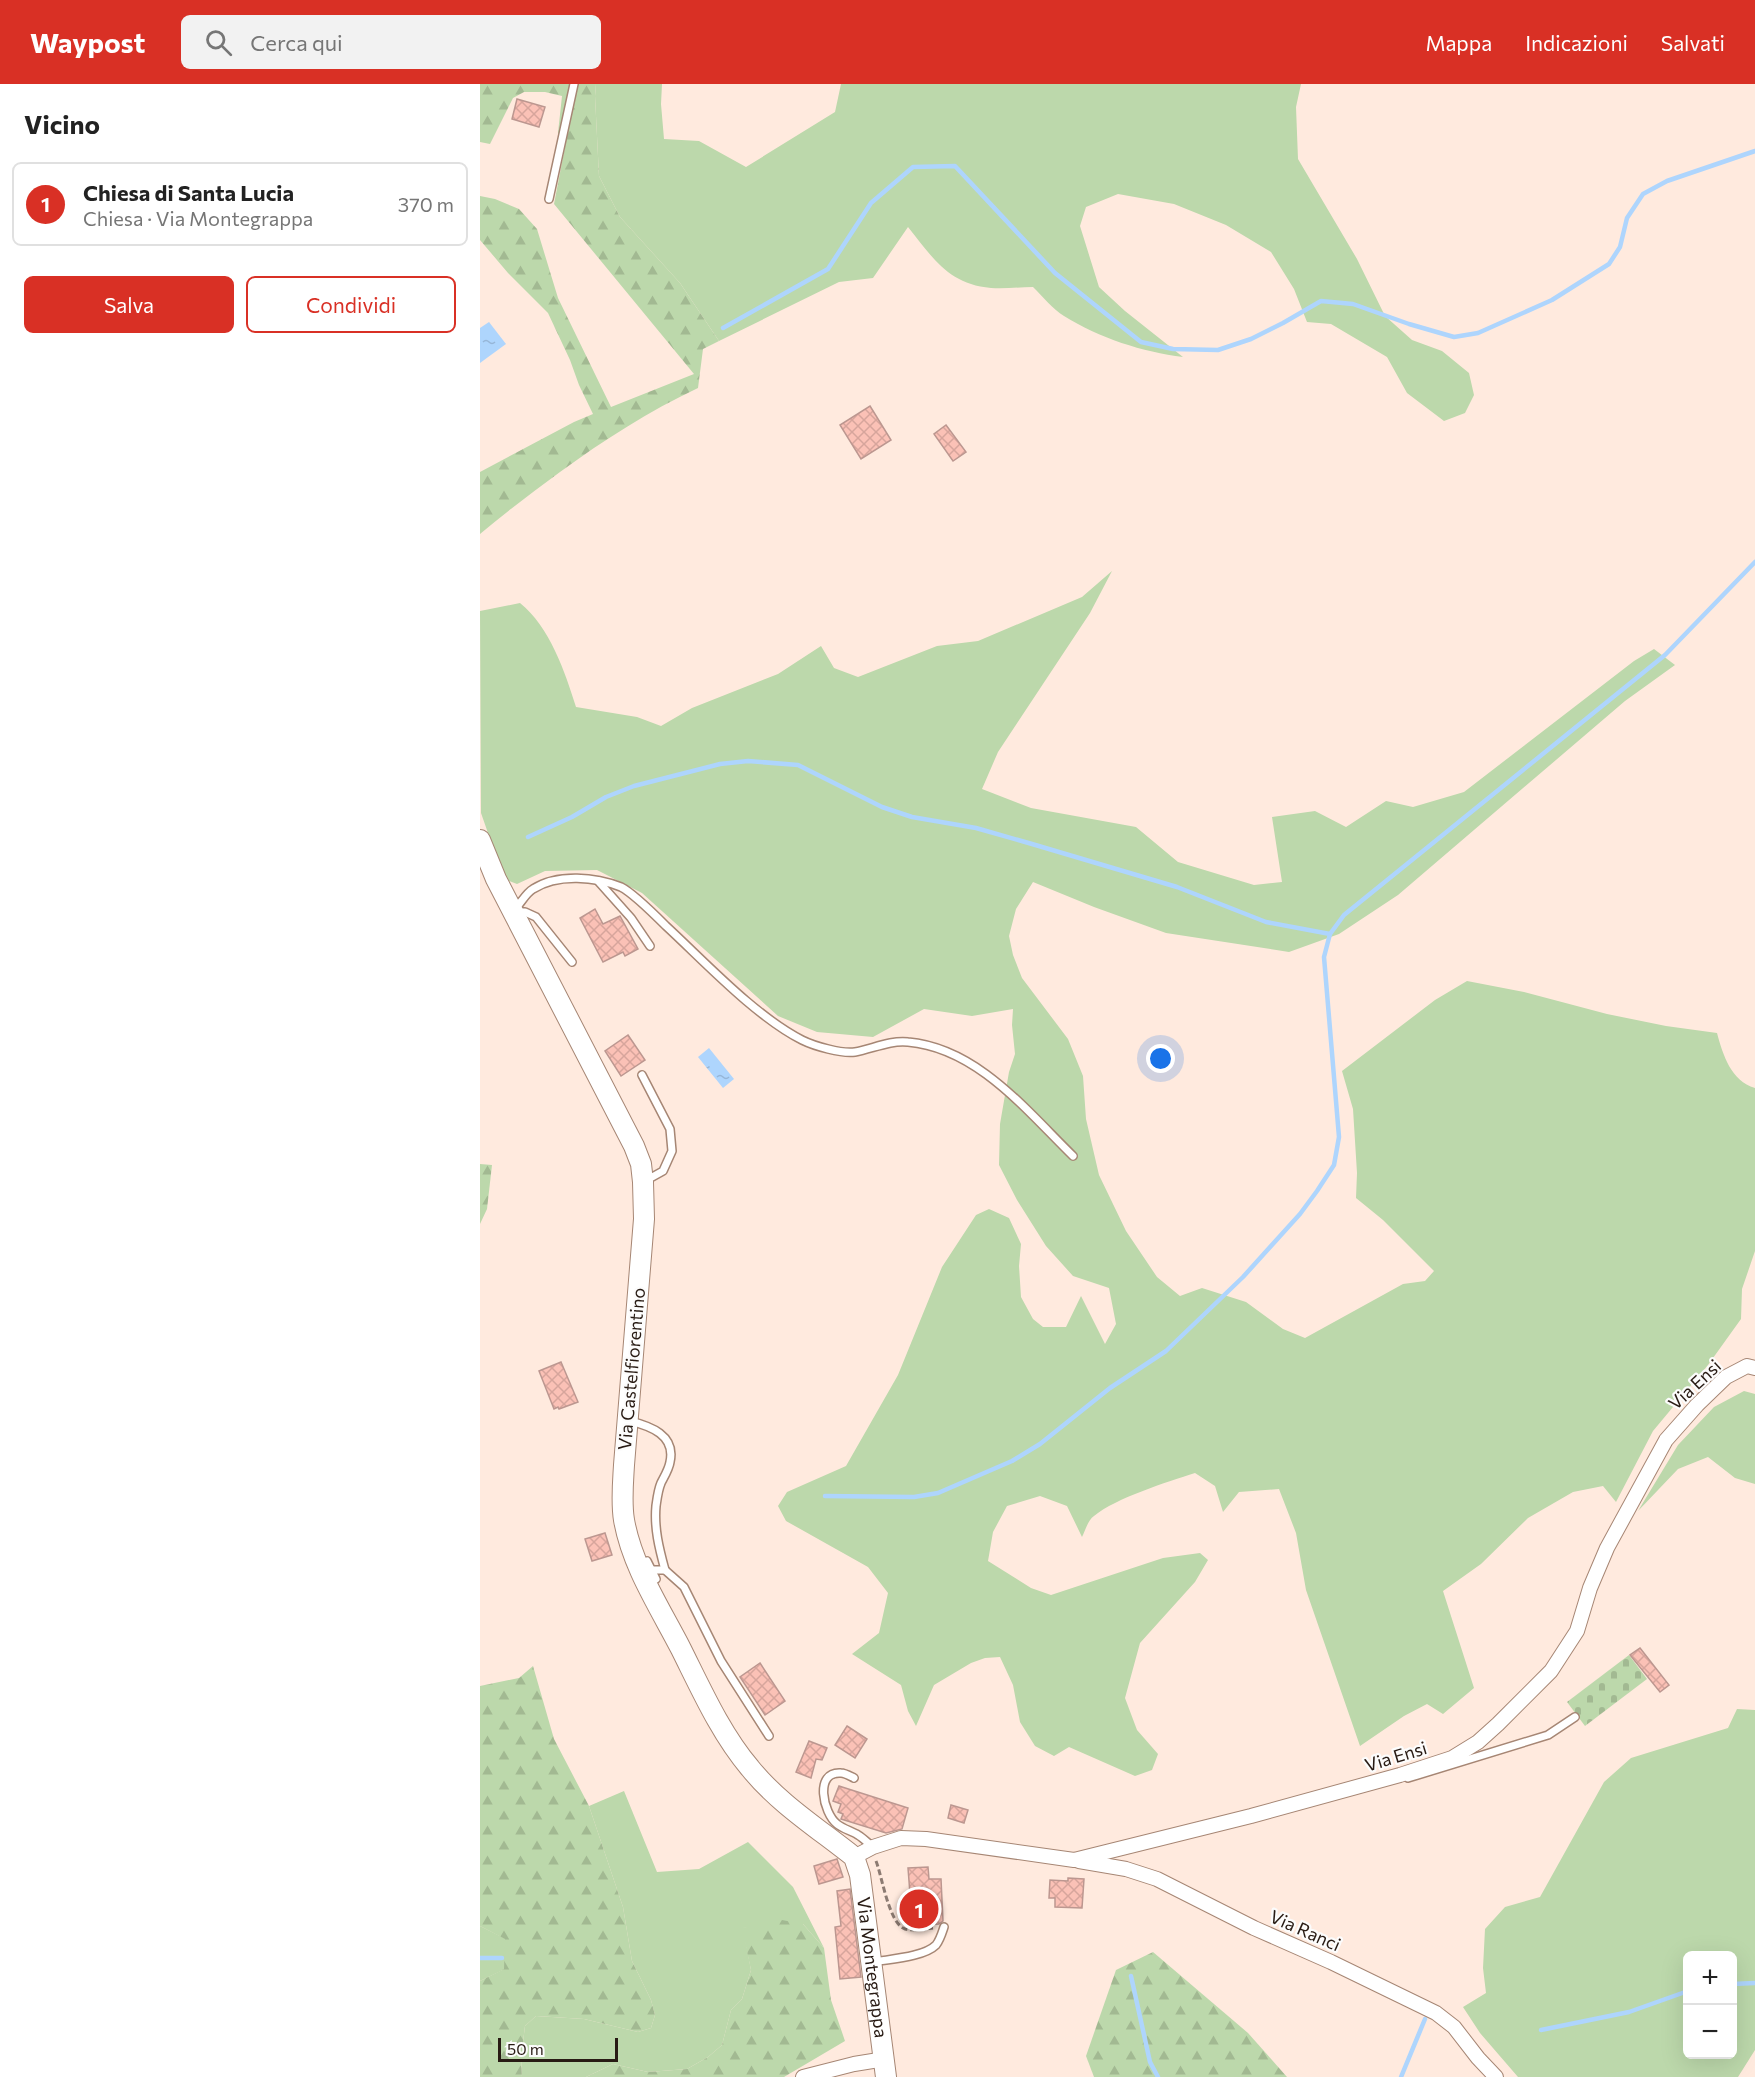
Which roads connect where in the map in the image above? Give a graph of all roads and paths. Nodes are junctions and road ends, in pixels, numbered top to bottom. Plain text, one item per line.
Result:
1 (574, 84) edge
2 (549, 199) dead end
3 (480, 840) edge
4 (598, 881) junction
5 (513, 912) junction
6 (650, 946) dead end
7 (572, 962) dead end
8 (642, 1075) dead end
9 (1073, 1156) dead end
10 (643, 1182) junction
11 (1755, 1368) edge
12 (628, 1420) junction
13 (665, 1570) junction
14 (649, 1571) junction
15 (1575, 1718) dead end
16 (769, 1736) dead end
17 (854, 1778) dead end
18 (1379, 1781) junction
19 (873, 1847) junction
20 (854, 1857) junction
21 (1074, 1860) junction
22 (877, 1862) dead end
23 (944, 1928) joint
24 (872, 1962) junction
25 (886, 2068) edge
26 (803, 2077) edge
27 (1496, 2077) edge

1 - 2 lane
3 - 5 street, Via Castelfiorentino
4 - 5 lane
4 - 6 lane
4 - 9 lane
5 - 7 lane
5 - 10 street, Via Castelfiorentino
8 - 10 lane
10 - 12 street, Via Castelfiorentino
11 - 18 street, Via Ensi
12 - 13 lane
12 - 14 street, Via Castelfiorentino
13 - 14 lane
13 - 16 lane
14 - 20 street, Via Castelfiorentino
15 - 18 lane
17 - 19 lane
18 - 21 street, Via Ensi
19 - 20 street, Via Ensi
19 - 21 street, Via Ensi
20 - 24 street, Via Montegrappa
21 - 27 street, Via Ranci
22 - 23 path
23 - 24 lane
24 - 25 street, Via Montegrappa
25 - 26 street

